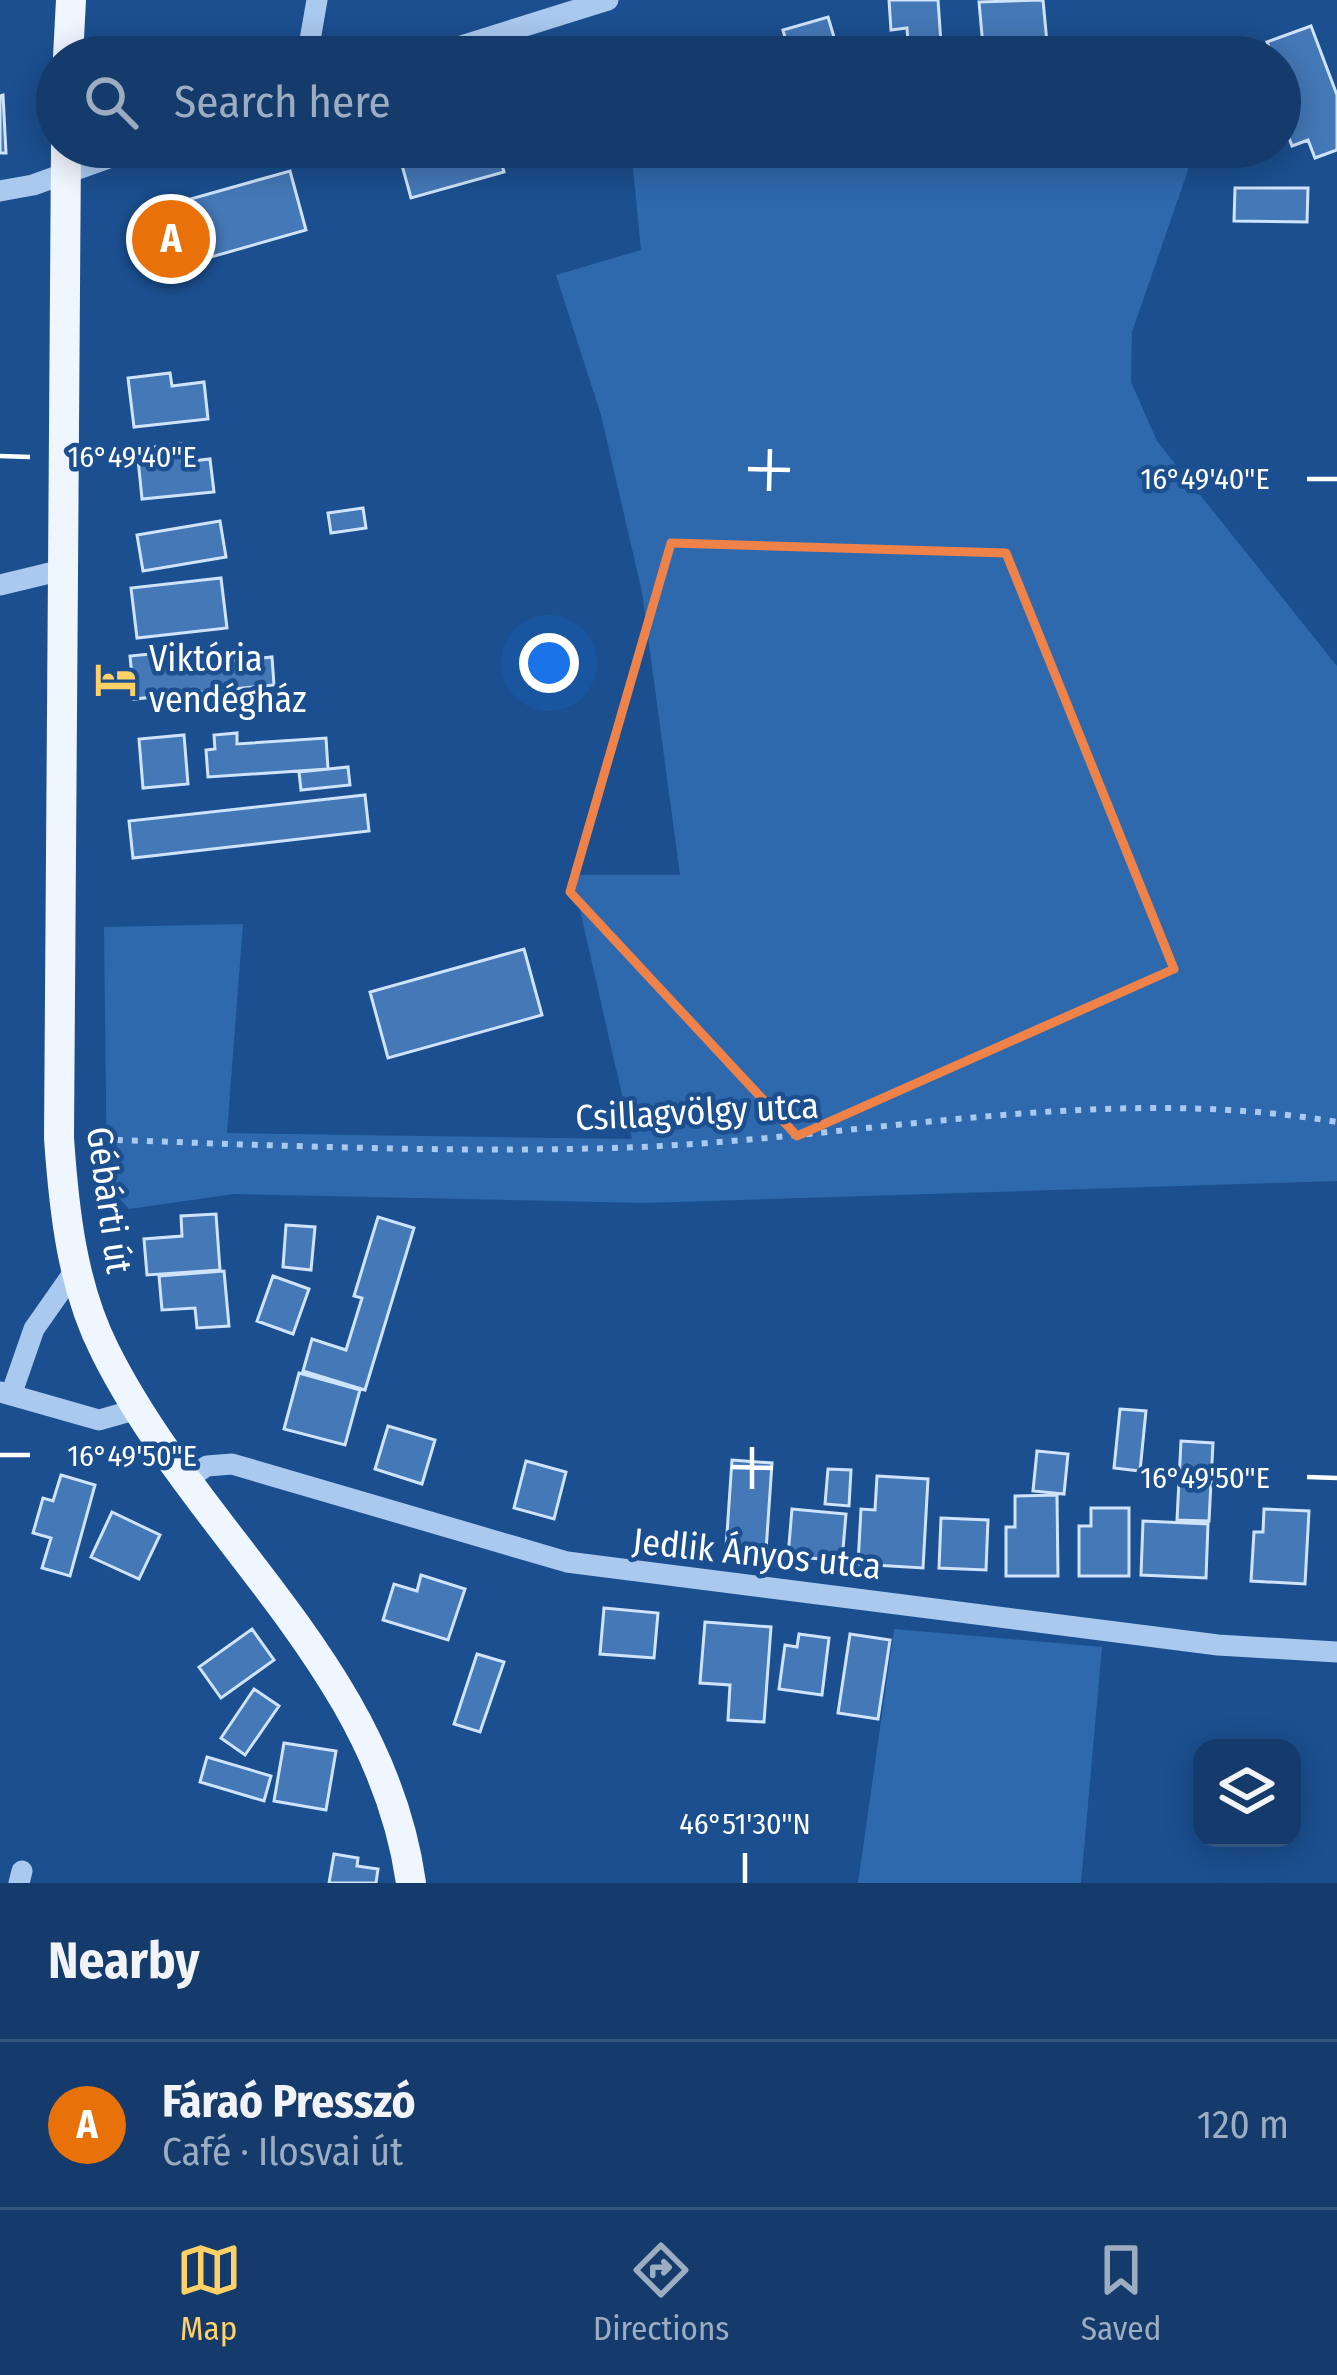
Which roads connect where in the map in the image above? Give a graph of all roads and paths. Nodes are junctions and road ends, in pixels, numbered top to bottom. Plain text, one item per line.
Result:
1 (71, 0) edge
2 (317, 0) edge
3 (608, 0) edge
4 (69, 36) edge
5 (311, 36) edge
6 (493, 36) edge
7 (48, 168) edge
8 (65, 168) edge
9 (0, 191) edge
10 (62, 570) junction
11 (0, 585) edge
12 (1337, 1122) edge
13 (59, 1138) junction
14 (76, 1269) junction
15 (6, 1394) edge
16 (138, 1409) junction
17 (187, 1479) junction
18 (1337, 1652) edge
19 (411, 1883) edge

1 - 4 main road
2 - 5 street
3 - 6 street
7 - 9 street
8 - 10 main road, Gébárti út
10 - 11 street
10 - 13 main road, Gébárti út
12 - 13 path, Csillagvölgy utca
13 - 14 main road, Gébárti út
14 - 15 street
14 - 16 main road, Gébárti út
15 - 16 street
16 - 17 main road, Gébárti út
17 - 18 street, Jedlik Ányos utca
17 - 19 main road, Gébárti út

